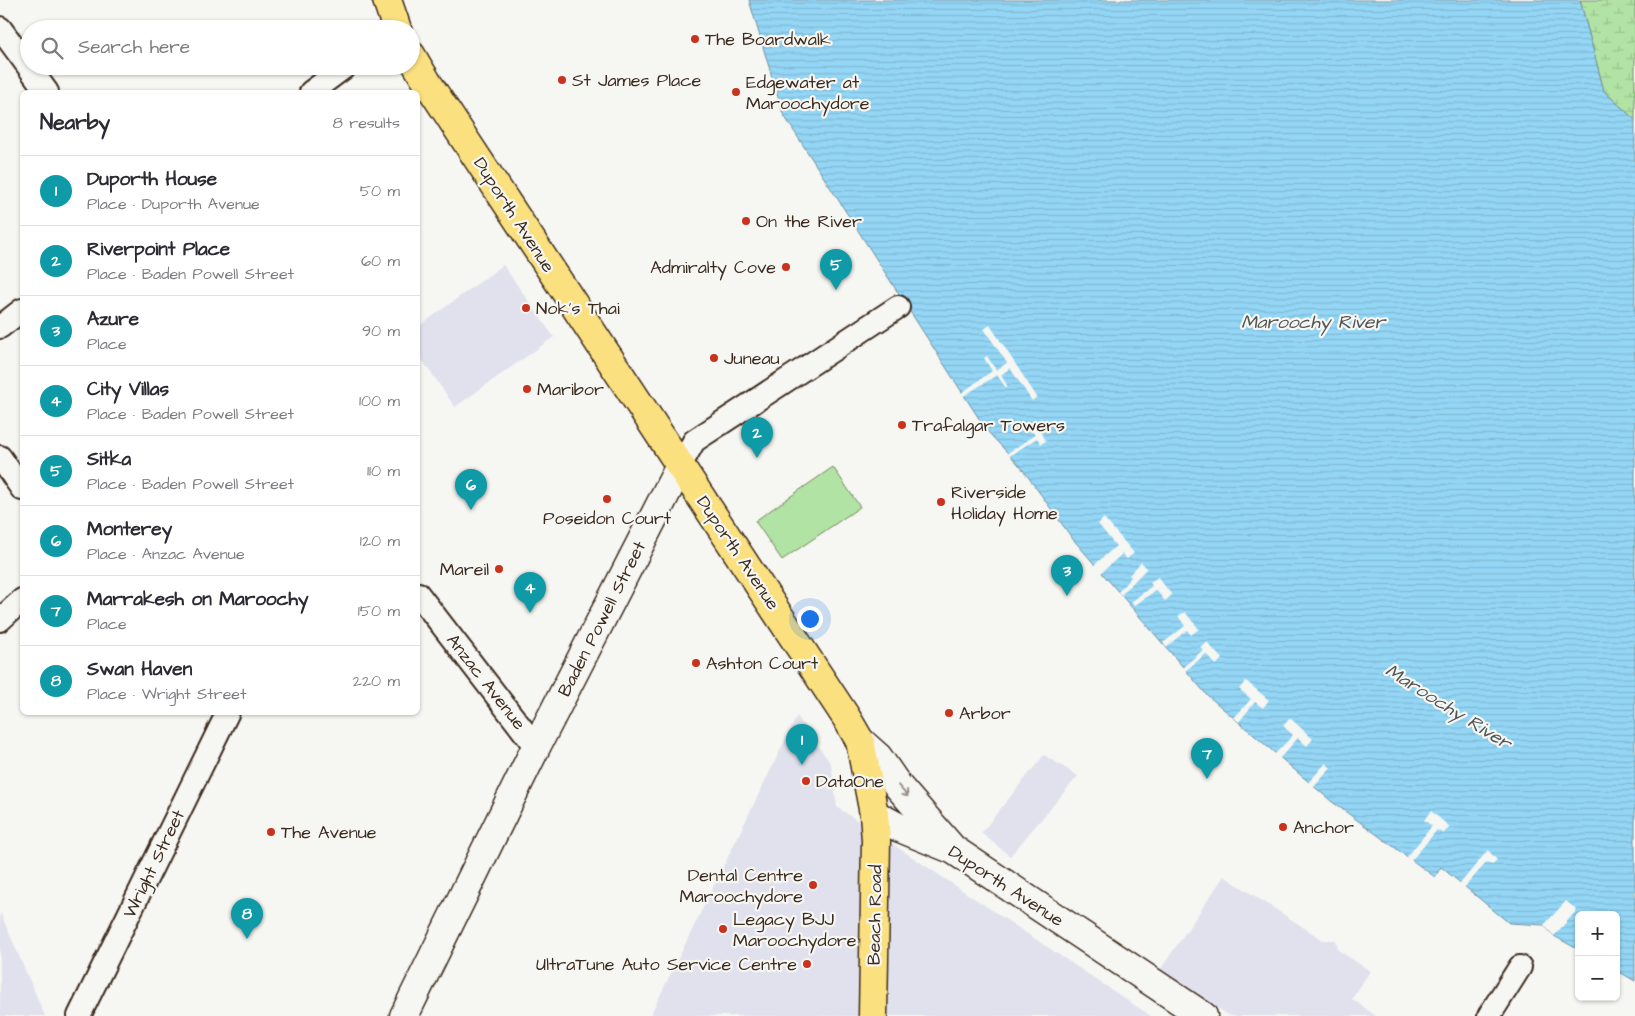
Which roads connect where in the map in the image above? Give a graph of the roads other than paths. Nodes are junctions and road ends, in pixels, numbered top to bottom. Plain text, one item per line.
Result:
1 (388, 0) edge
2 (394, 20) edge
3 (0, 28) edge
4 (20, 55) edge
5 (420, 70) edge
6 (35, 75) edge
7 (334, 75) edge
8 (46, 90) edge
9 (315, 90) edge
10 (898, 307) dead end
11 (20, 312) edge
12 (0, 327) edge
13 (0, 457) edge
14 (680, 466) junction
15 (20, 486) edge
16 (420, 597) edge
17 (20, 602) edge
18 (0, 620) edge
19 (227, 715) edge
20 (860, 741) junction
21 (536, 747) junction
22 (874, 814) junction
23 (954, 850) junction
24 (1520, 967) dead end
25 (79, 1016) edge
26 (404, 1016) edge
27 (873, 1016) edge
28 (1203, 1016) edge
29 (1489, 1016) edge

1 - 2 main road
3 - 4 street
5 - 14 main road, Duporth Avenue
6 - 8 street
7 - 9 street
10 - 14 street, Baden Powell Street
11 - 12 street
13 - 15 street
14 - 20 main road, Duporth Avenue
14 - 21 street, Baden Powell Street
16 - 21 street, Anzac Avenue
17 - 18 street
19 - 25 street, Wright Street
20 - 22 main road, Duporth Avenue
20 -> 23 street
21 - 26 street, Baden Powell Street
22 - 23 street, Duporth Avenue
22 - 27 main road, Beach Road
23 - 28 street, Duporth Avenue
24 - 29 street

